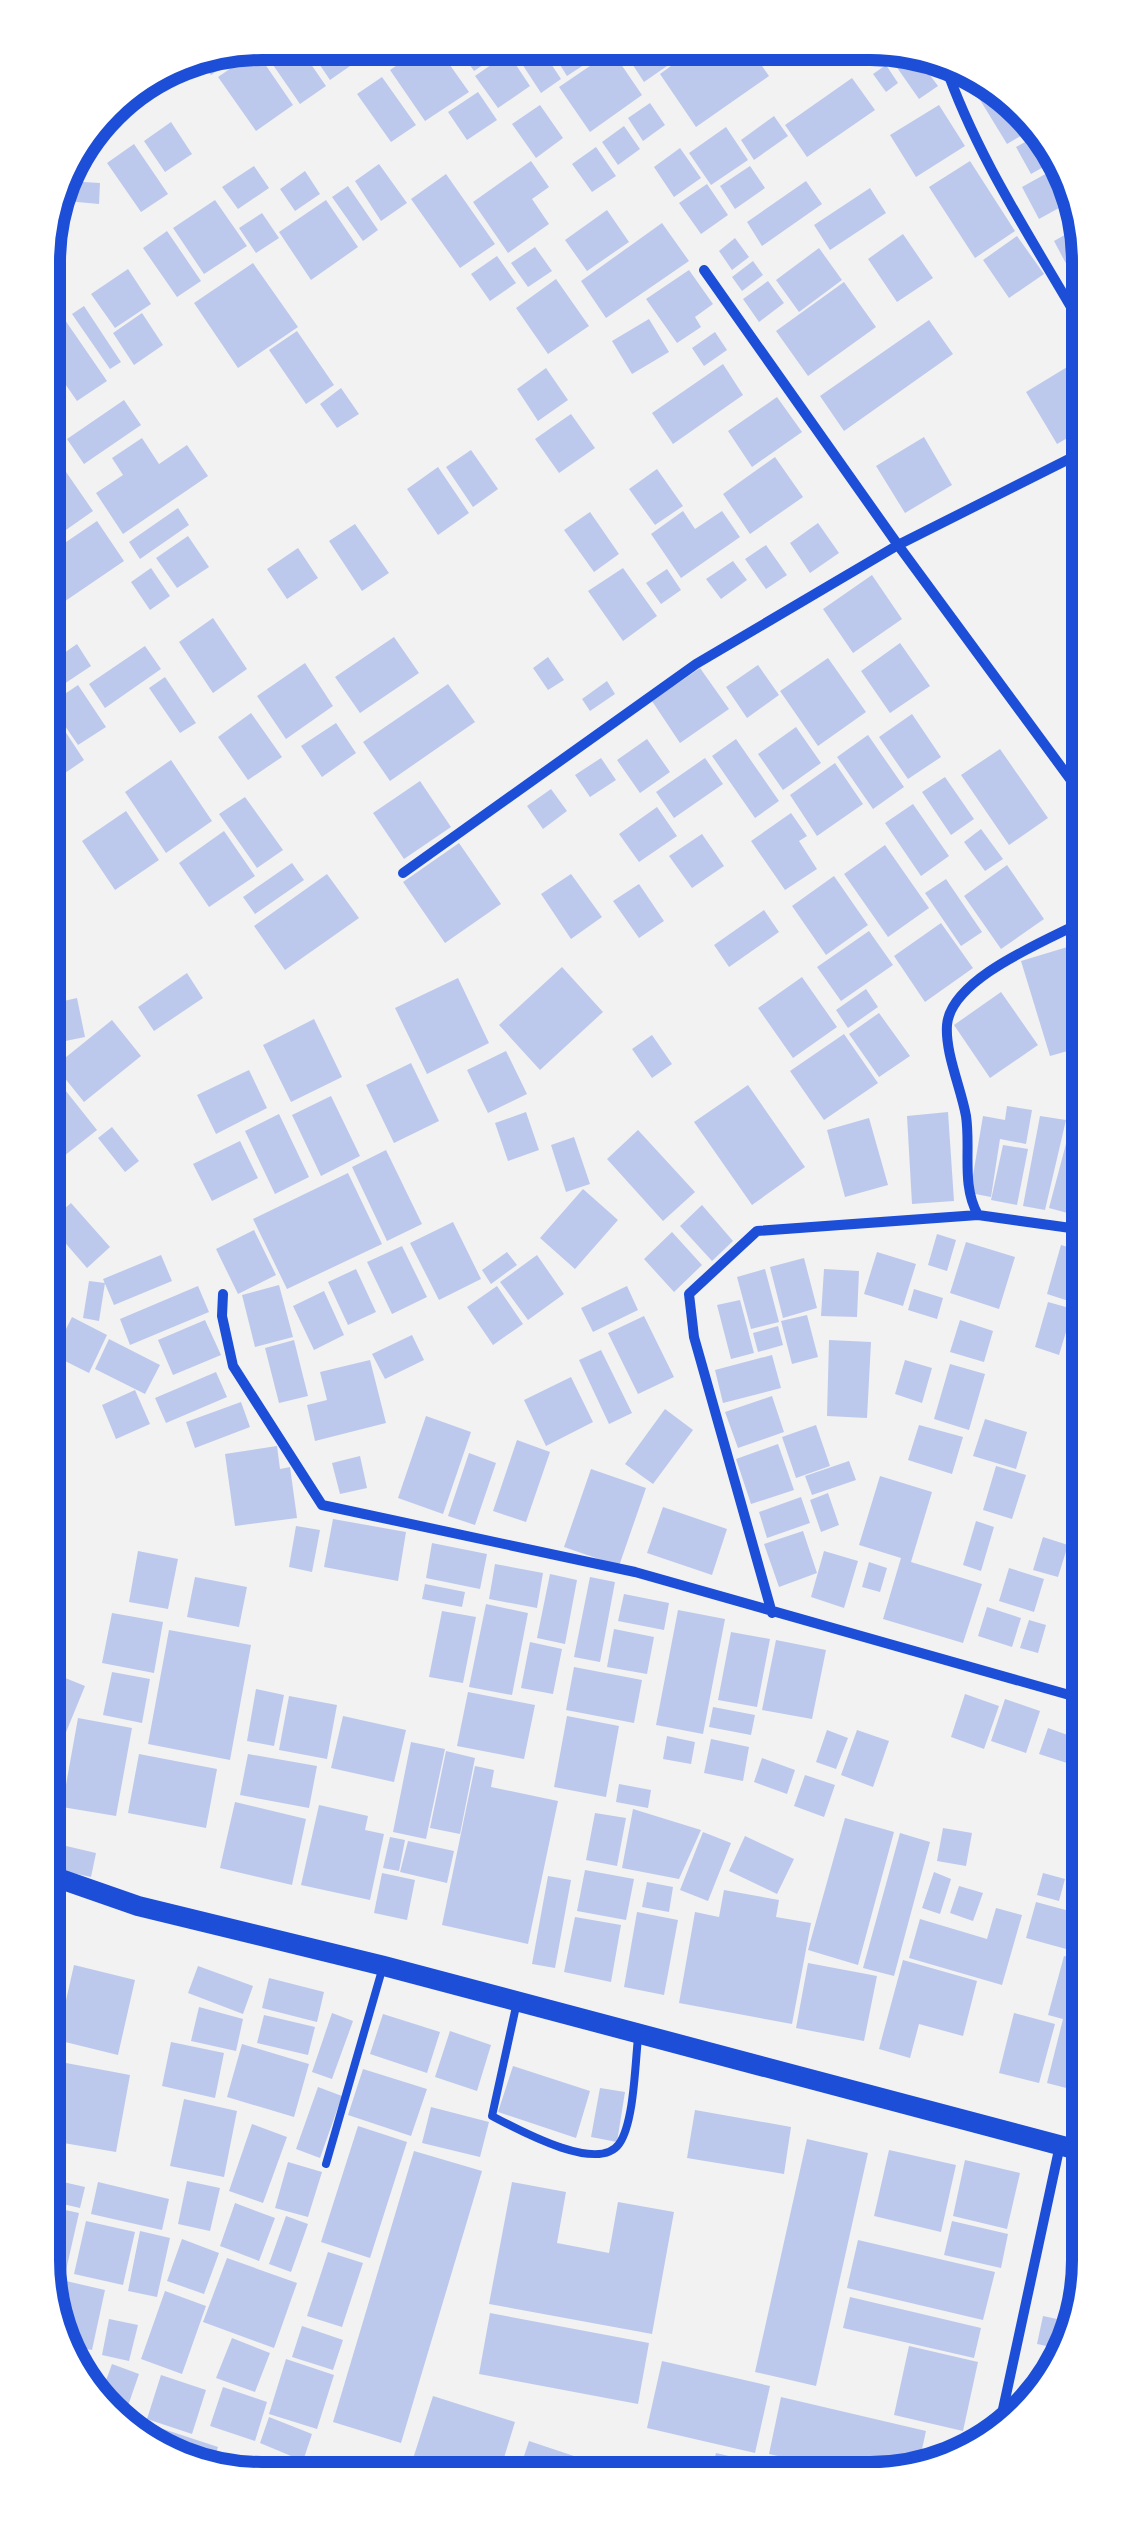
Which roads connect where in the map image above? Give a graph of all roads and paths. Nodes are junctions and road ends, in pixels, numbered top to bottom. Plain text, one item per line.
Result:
1 (950, 77) edge
2 (704, 270) dead end
3 (1072, 310) edge
4 (1072, 458) edge
5 (898, 545) junction
6 (1072, 771) edge
7 (1068, 773) junction
8 (1072, 779) edge
9 (402, 873) dead end
10 (1072, 926) edge
11 (978, 1215) junction
12 (1072, 1228) edge
13 (223, 1294) dead end
14 (772, 1613) junction
15 (1072, 1696) edge
16 (60, 1880) edge
17 (384, 1966) junction
18 (517, 2002) junction
19 (638, 2035) junction
20 (1060, 2145) junction
21 (1072, 2148) edge
22 (326, 2164) dead end
23 (1002, 2413) edge

1 - 3 street
2 - 5 street
4 - 5 street
5 - 7 street
5 - 9 street
6 - 7 street
7 - 8 street
10 - 11 street
11 - 12 street
11 - 14 street
13 - 14 street
14 - 15 street
16 - 17 main road
17 - 18 main road
17 - 22 lane
18 - 19 main road
18 - 19 lane
19 - 20 main road
20 - 21 main road
20 - 23 street

